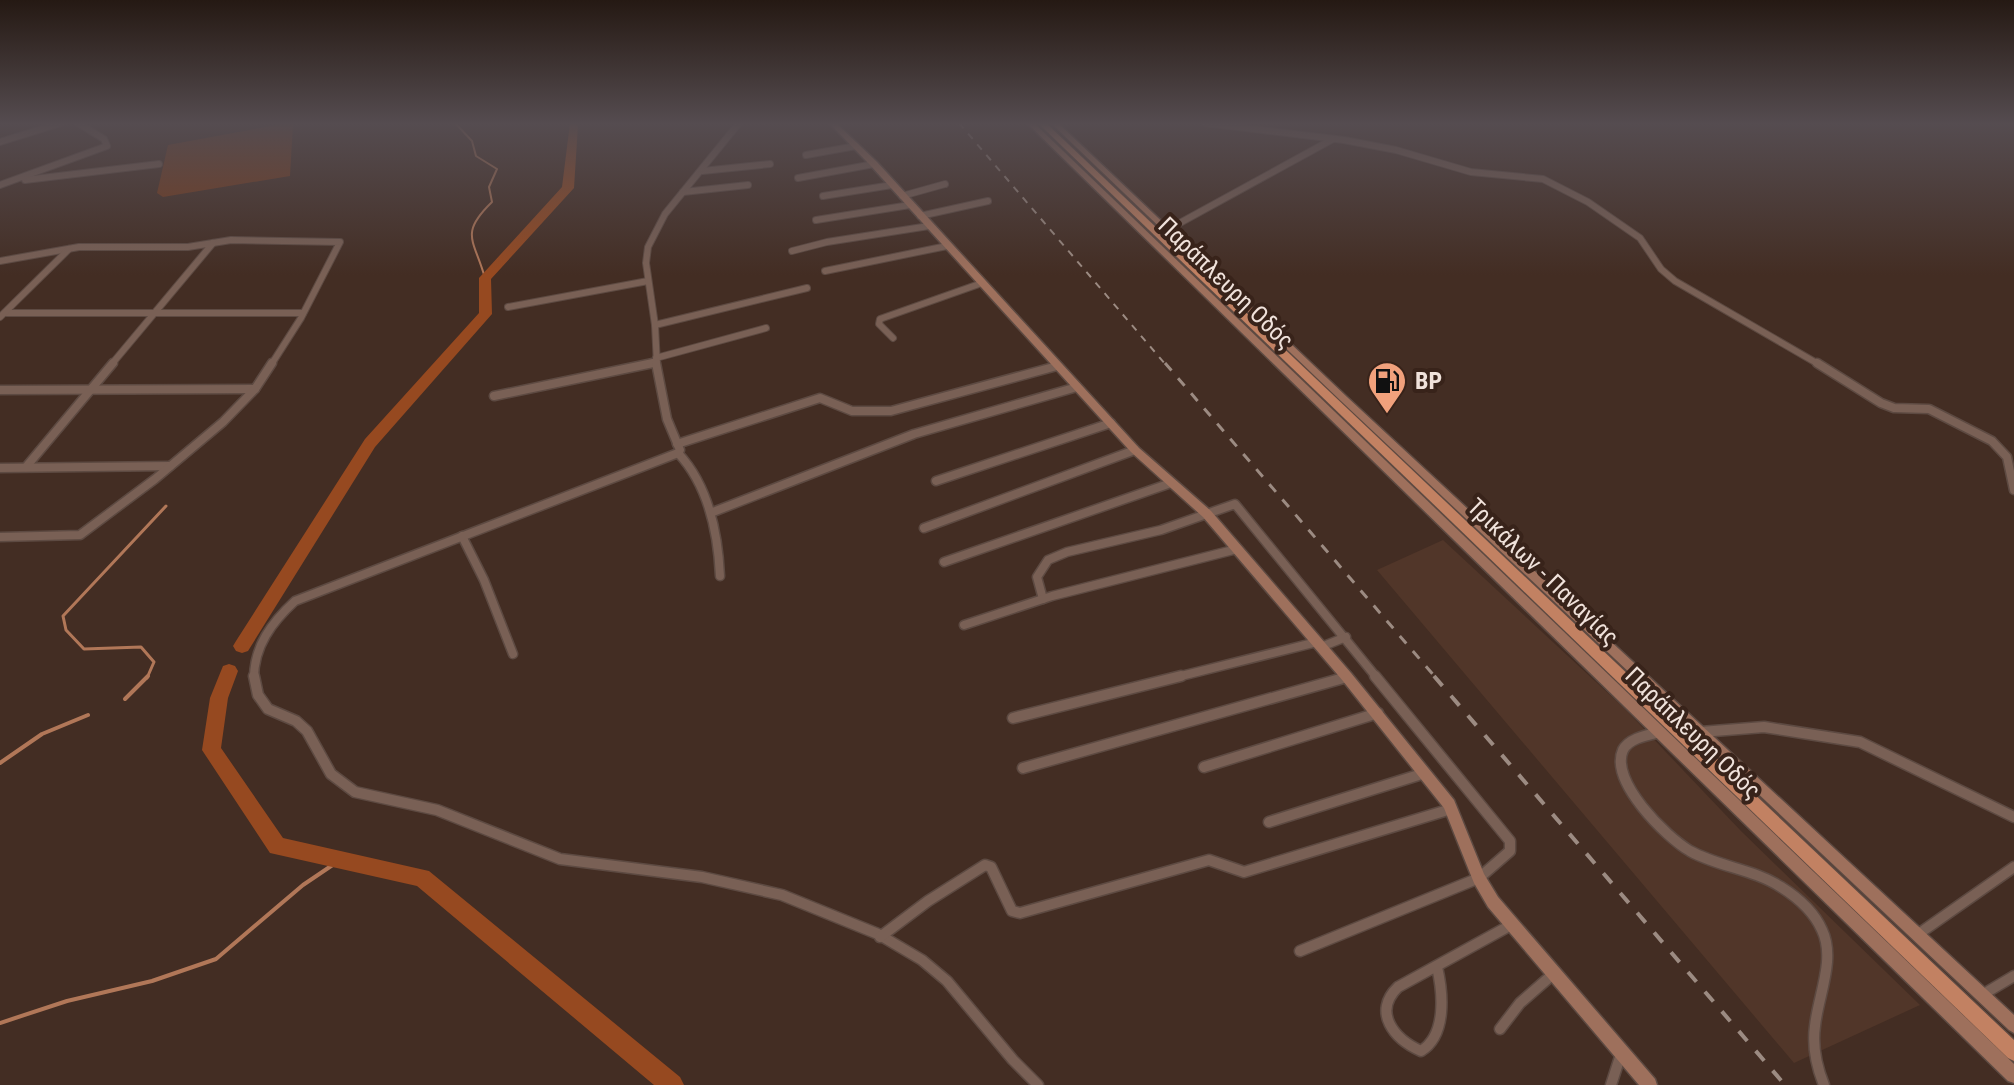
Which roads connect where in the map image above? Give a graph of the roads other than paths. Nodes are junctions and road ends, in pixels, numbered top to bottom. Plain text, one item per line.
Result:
1 (31, 174) edge
2 (75, 174) edge
3 (699, 174) edge
4 (822, 174) edge
5 (882, 174) edge
6 (1086, 174) edge
7 (1090, 174) edge
8 (1104, 174) edge
9 (1270, 174) edge
10 (1493, 174) edge
11 (798, 178) dead end
12 (11, 181) junction
13 (945, 184) dead end
14 (0, 185) edge
15 (748, 185) dead end
16 (892, 185) junction
17 (682, 192) junction
18 (823, 196) dead end
19 (902, 196) junction
20 (1114, 199) junction
21 (988, 201) dead end
22 (910, 205) junction
23 (920, 216) junction
24 (816, 220) dead end
25 (929, 226) junction
26 (1142, 232) junction
27 (1162, 232) junction
28 (213, 243) junction
29 (947, 246) junction
30 (70, 248) junction
31 (792, 251) dead end
32 (0, 261) edge
33 (825, 271) dead end
34 (648, 281) junction
35 (982, 283) junction
36 (807, 288) dead end
37 (508, 307) dead end
38 (303, 313) junction
39 (157, 314) junction
40 (2, 315) edge
41 (655, 325) junction
42 (766, 328) dead end
43 (893, 338) dead end
44 (656, 360) junction
45 (1057, 366) junction
46 (1077, 387) junction
47 (255, 389) junction
48 (0, 390) edge
49 (92, 390) junction
50 (494, 396) dead end
51 (1328, 398) junction
52 (1344, 399) junction
53 (1111, 423) junction
54 (1387, 447) junction
55 (677, 449) junction
56 (1135, 450) junction
57 (171, 466) junction
58 (26, 467) junction
59 (0, 468) edge
60 (936, 481) dead end
61 (1171, 483) junction
62 (2014, 490) edge
63 (713, 512) junction
64 (1207, 514) junction
65 (924, 528) dead end
66 (462, 536) junction
67 (0, 537) edge
68 (1237, 549) junction
69 (944, 562) dead end
70 (720, 576) dead end
71 (1043, 599) junction
72 (964, 625) dead end
73 (1346, 637) junction
74 (1319, 644) junction
75 (513, 654) dead end
76 (1347, 677) junction
77 (1378, 713) junction
78 (1013, 718) dead end
79 (1660, 732) junction
80 (1701, 732) junction
81 (1204, 767) dead end
82 (1023, 768) dead end
83 (1425, 773) junction
84 (1451, 809) junction
85 (2014, 817) edge
86 (1269, 822) dead end
87 (2014, 867) edge
88 (1479, 878) junction
89 (1511, 925) junction
90 (1917, 935) junction
91 (880, 937) junction
92 (1300, 951) dead end
93 (1437, 967) junction
94 (1552, 975) junction
95 (2014, 976) edge
96 (1982, 995) junction
97 (2014, 1025) edge
98 (1500, 1029) dead end
99 (2014, 1052) edge
100 (1621, 1054) junction
101 (2014, 1075) edge
102 (1038, 1085) edge
103 (1611, 1085) edge
104 (1649, 1085) edge
105 (1824, 1085) edge

1 - 12 street
2 - 12 street
3 - 17 street
4 - 11 street
5 - 16 street
6 - 20 street, Παράπλευρη Οδός
7 - 20 main road, Τρικάλων - Παναγίας
8 - 27 street, Παράπλευρη Οδός
9 - 27 street
10 - 62 street
12 - 14 street
13 - 19 street
15 - 17 street
16 - 18 street
16 - 19 street
17 - 34 street
19 - 22 street
20 - 26 street, Παράπλευρη Οδός
20 - 27 main road, Τρικάλων - Παναγίας
21 - 23 street
22 - 23 street
22 - 24 street
23 - 25 street
25 - 29 street
25 - 31 street
26 - 27 main road
26 - 79 street, Παράπλευρη Οδός
27 - 51 main road, Τρικάλων - Παναγίας
27 - 52 street, Παράπλευρη Οδός
28 - 30 street
28 - 38 street
28 - 39 street
29 - 33 street
29 - 35 street
30 - 32 street
30 - 40 street
34 - 37 street
34 - 41 street
35 - 43 street
35 - 45 street
36 - 41 street
38 - 39 street
38 - 47 street
39 - 40 street
39 - 49 street
41 - 44 street
42 - 44 street
44 - 50 street
44 - 55 street
45 - 46 street
45 - 55 street
46 - 53 street
46 - 63 street
47 - 49 street
47 - 57 street
48 - 49 street
49 - 58 street
51 - 52 main road
51 - 54 main road, Τρικάλων - Παναγίας
52 - 54 street, Παράπλευρη Οδός
53 - 56 street
53 - 60 street
54 - 80 street, Παράπλευρη Οδός
54 - 99 main road, Τρικάλων - Παναγίας
55 - 63 street
55 - 66 street
56 - 61 street
56 - 65 street
57 - 58 street
57 - 67 street
58 - 59 street
61 - 64 street
61 - 69 street
63 - 70 street
64 - 68 street
64 - 71 street
64 - 73 street
66 - 75 street
66 - 91 street
68 - 71 street
68 - 74 street
71 - 72 street
73 - 74 street
73 - 88 street
74 - 76 street
74 - 78 street
76 - 77 street
76 - 82 street
77 - 81 street
77 - 83 street
79 - 101 street, Παράπλευρη Οδός
79 - 105 street
80 - 85 street
80 - 90 street, Παράπλευρη Οδός
83 - 84 street
83 - 86 street
84 - 88 street
84 - 91 street
87 - 90 street
88 - 89 street
88 - 92 street
89 - 93 street
89 - 94 street
90 - 96 street, Παράπλευρη Οδός
91 - 102 street
93 - 93 street
94 - 98 street
94 - 100 street
95 - 96 street
96 - 97 street, Παράπλευρη Οδός
100 - 103 street
100 - 104 street

